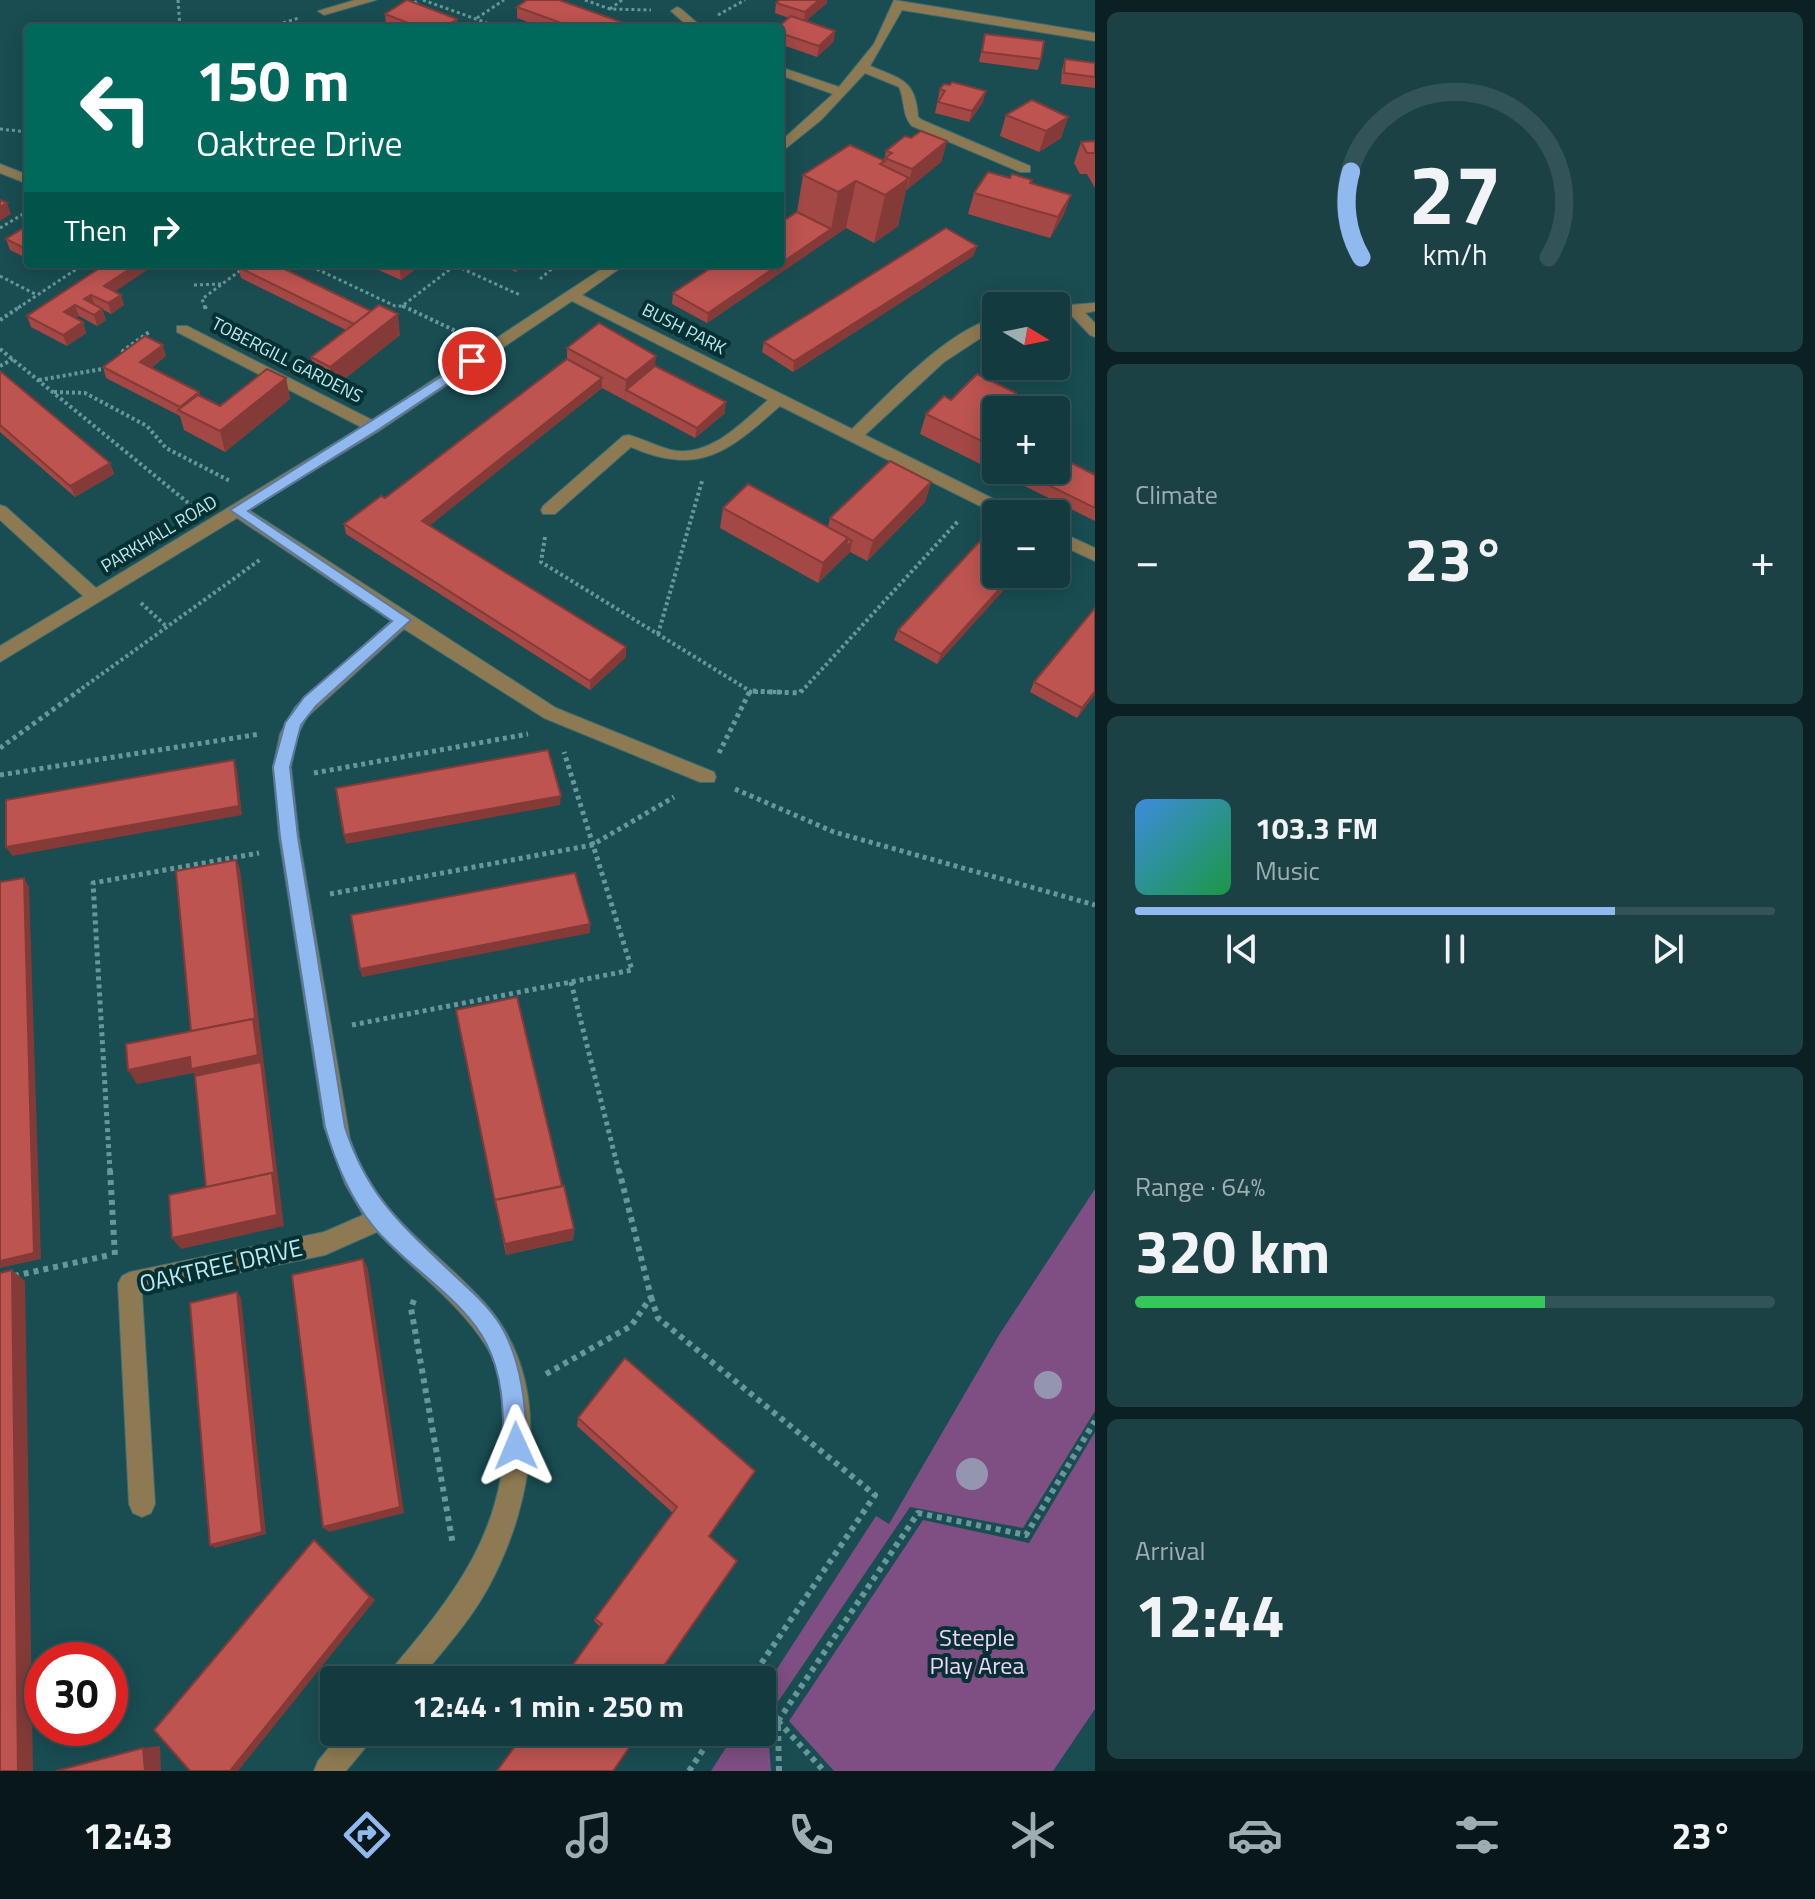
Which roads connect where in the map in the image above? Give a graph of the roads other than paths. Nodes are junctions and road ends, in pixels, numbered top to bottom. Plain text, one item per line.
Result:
1 (370, 0) edge
2 (899, 3) edge
3 (324, 11) dead end
4 (677, 11) road end
5 (692, 24) edge
6 (1095, 37) edge
7 (864, 68) junction
8 (784, 72) edge
9 (841, 92) junction
10 (784, 145) edge
11 (0, 168) edge
12 (1025, 169) dead end
13 (24, 178) edge
14 (613, 268) edge
15 (571, 295) junction
16 (1095, 307) edge
17 (1070, 309) edge
18 (1073, 309) junction
19 (186, 331) road end
20 (982, 332) edge
21 (1095, 332) edge
22 (778, 399) junction
23 (373, 427) junction
24 (853, 437) junction
25 (982, 500) edge
26 (237, 510) junction
27 (549, 510) road end
28 (0, 511) edge
29 (1070, 543) edge
30 (1095, 555) edge
31 (94, 596) junction
32 (403, 620) junction
33 (0, 655) edge
34 (707, 777) road end
35 (380, 1219) junction
36 (142, 1504) dead end
37 (412, 1666) edge
38 (349, 1746) edge
39 (328, 1771) edge

1 - 3 street
2 - 6 street
2 - 7 street
4 - 5 street
7 - 9 street
7 - 12 street
8 - 9 street
9 - 10 street
11 - 13 street
14 - 15 street, PARKHALL ROAD
15 - 22 street, BUSH PARK
15 - 23 street, PARKHALL ROAD
16 - 18 street
17 - 18 street
18 - 21 street
19 - 23 street, TOBERGILL GARDENS
20 - 24 street
22 - 24 street, BUSH PARK
22 - 27 street
23 - 26 street, PARKHALL ROAD
24 - 25 street, BUSH PARK
26 - 31 street, PARKHALL ROAD
26 - 32 street
28 - 31 street
29 - 30 street
31 - 33 street, PARKHALL ROAD
32 - 34 street
32 - 35 street
35 - 36 street, OAKTREE DRIVE
35 - 37 street
38 - 39 street

